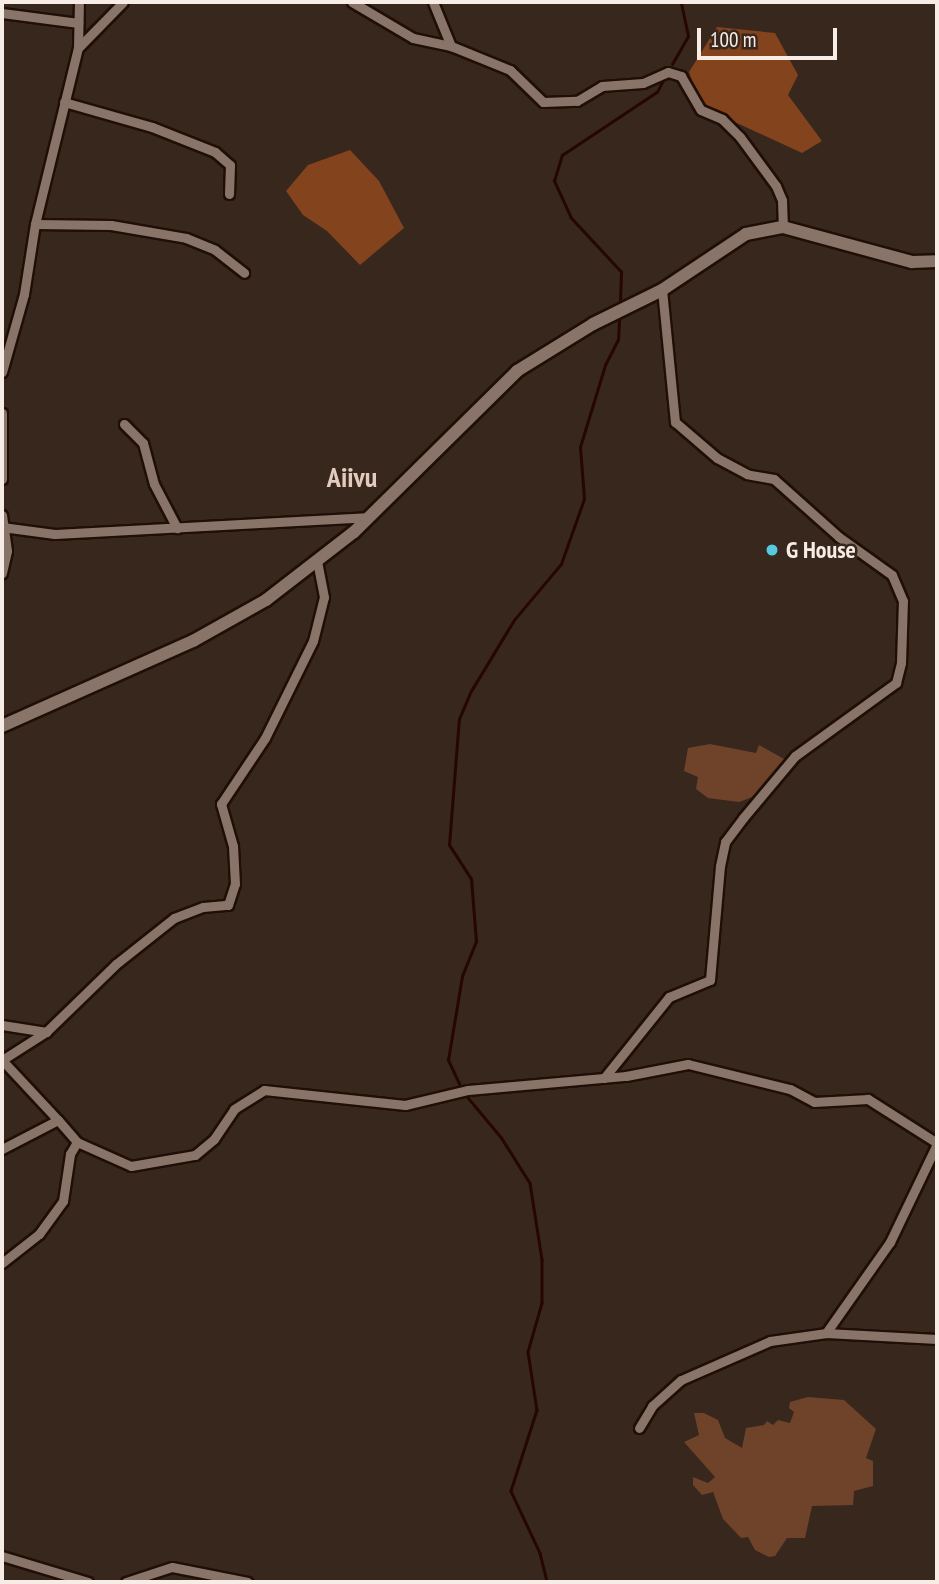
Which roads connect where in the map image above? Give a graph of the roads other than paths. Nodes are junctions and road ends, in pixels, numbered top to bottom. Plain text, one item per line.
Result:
1 (79, 2) edge
2 (123, 2) edge
3 (352, 2) edge
4 (433, 2) edge
5 (2, 13) edge
6 (78, 23) junction
7 (451, 46) junction
8 (78, 48) junction
9 (64, 102) junction
10 (229, 194) dead end
11 (35, 224) junction
12 (783, 227) junction
13 (937, 261) edge
14 (244, 273) dead end
15 (662, 290) junction
16 (2, 372) edge
17 (2, 413) edge
18 (124, 424) dead end
19 (2, 479) edge
20 (2, 515) edge
21 (368, 517) junction
22 (3, 527) edge
23 (177, 528) junction
24 (317, 560) junction
25 (2, 573) edge
26 (2, 726) edge
27 (2, 1025) edge
28 (46, 1032) junction
29 (2, 1060) edge
30 (604, 1078) junction
31 (58, 1120) junction
32 (77, 1142) junction
33 (937, 1144) edge
34 (2, 1149) edge
35 (2, 1263) edge
36 (826, 1333) junction
37 (937, 1339) edge
38 (639, 1428) dead end
39 (2, 1556) edge
40 (88, 1582) edge
41 (126, 1582) edge
42 (248, 1582) edge

1 - 6 street
2 - 8 street
3 - 7 street
4 - 7 street
5 - 6 street
6 - 8 street
7 - 12 street
8 - 9 street
9 - 10 street
9 - 11 street
11 - 14 street
11 - 16 street
12 - 13 street
12 - 15 street
15 - 21 street
15 - 30 street
17 - 19 street
18 - 23 street
20 - 22 street
21 - 23 street
21 - 24 street
22 - 23 street
22 - 25 street
24 - 26 street
24 - 28 street
27 - 28 street
28 - 29 street
29 - 31 street
30 - 32 street
30 - 33 street
31 - 32 street
31 - 34 street
32 - 35 street
33 - 36 street
36 - 37 street
36 - 38 street
39 - 40 street
41 - 42 street

